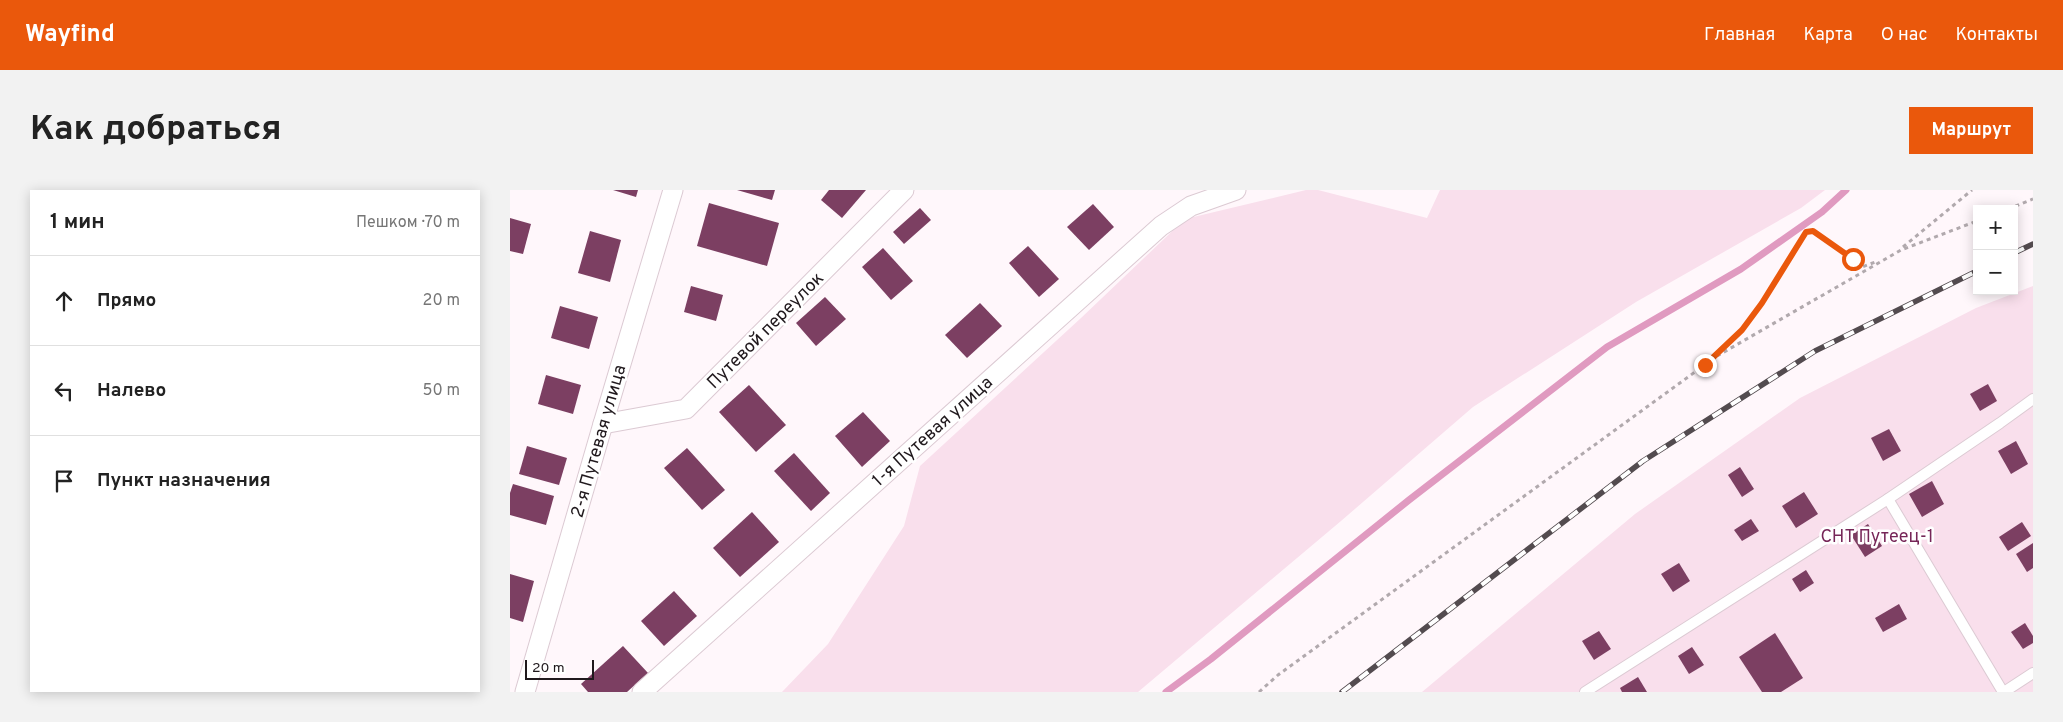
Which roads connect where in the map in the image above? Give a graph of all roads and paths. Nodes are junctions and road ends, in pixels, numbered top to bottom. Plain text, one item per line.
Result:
1 (673, 190) edge
2 (904, 190) edge
3 (1236, 190) edge
4 (1972, 190) edge
5 (2033, 199) edge
6 (2018, 205) edge
7 (1973, 223) edge
8 (1901, 250) junction
9 (1886, 258) junction
10 (1705, 365) junction
11 (2033, 399) edge
12 (602, 424) junction
13 (1888, 498) junction
14 (2033, 673) edge
15 (525, 692) edge
16 (642, 692) edge
17 (1259, 692) edge
18 (1585, 692) edge
19 (2004, 692) edge

1 - 12 street, 2-я Путевая улица
2 - 12 street, Путевой переулок
3 - 16 street, 1-я Путевая улица
4 - 8 path
5 - 6 path
7 - 8 path
8 - 9 path
9 - 10 path
9 - 10 path
10 - 17 path
11 - 13 lane
12 - 15 street, 2-я Путевая улица
13 - 18 lane
13 - 19 lane
14 - 19 lane

